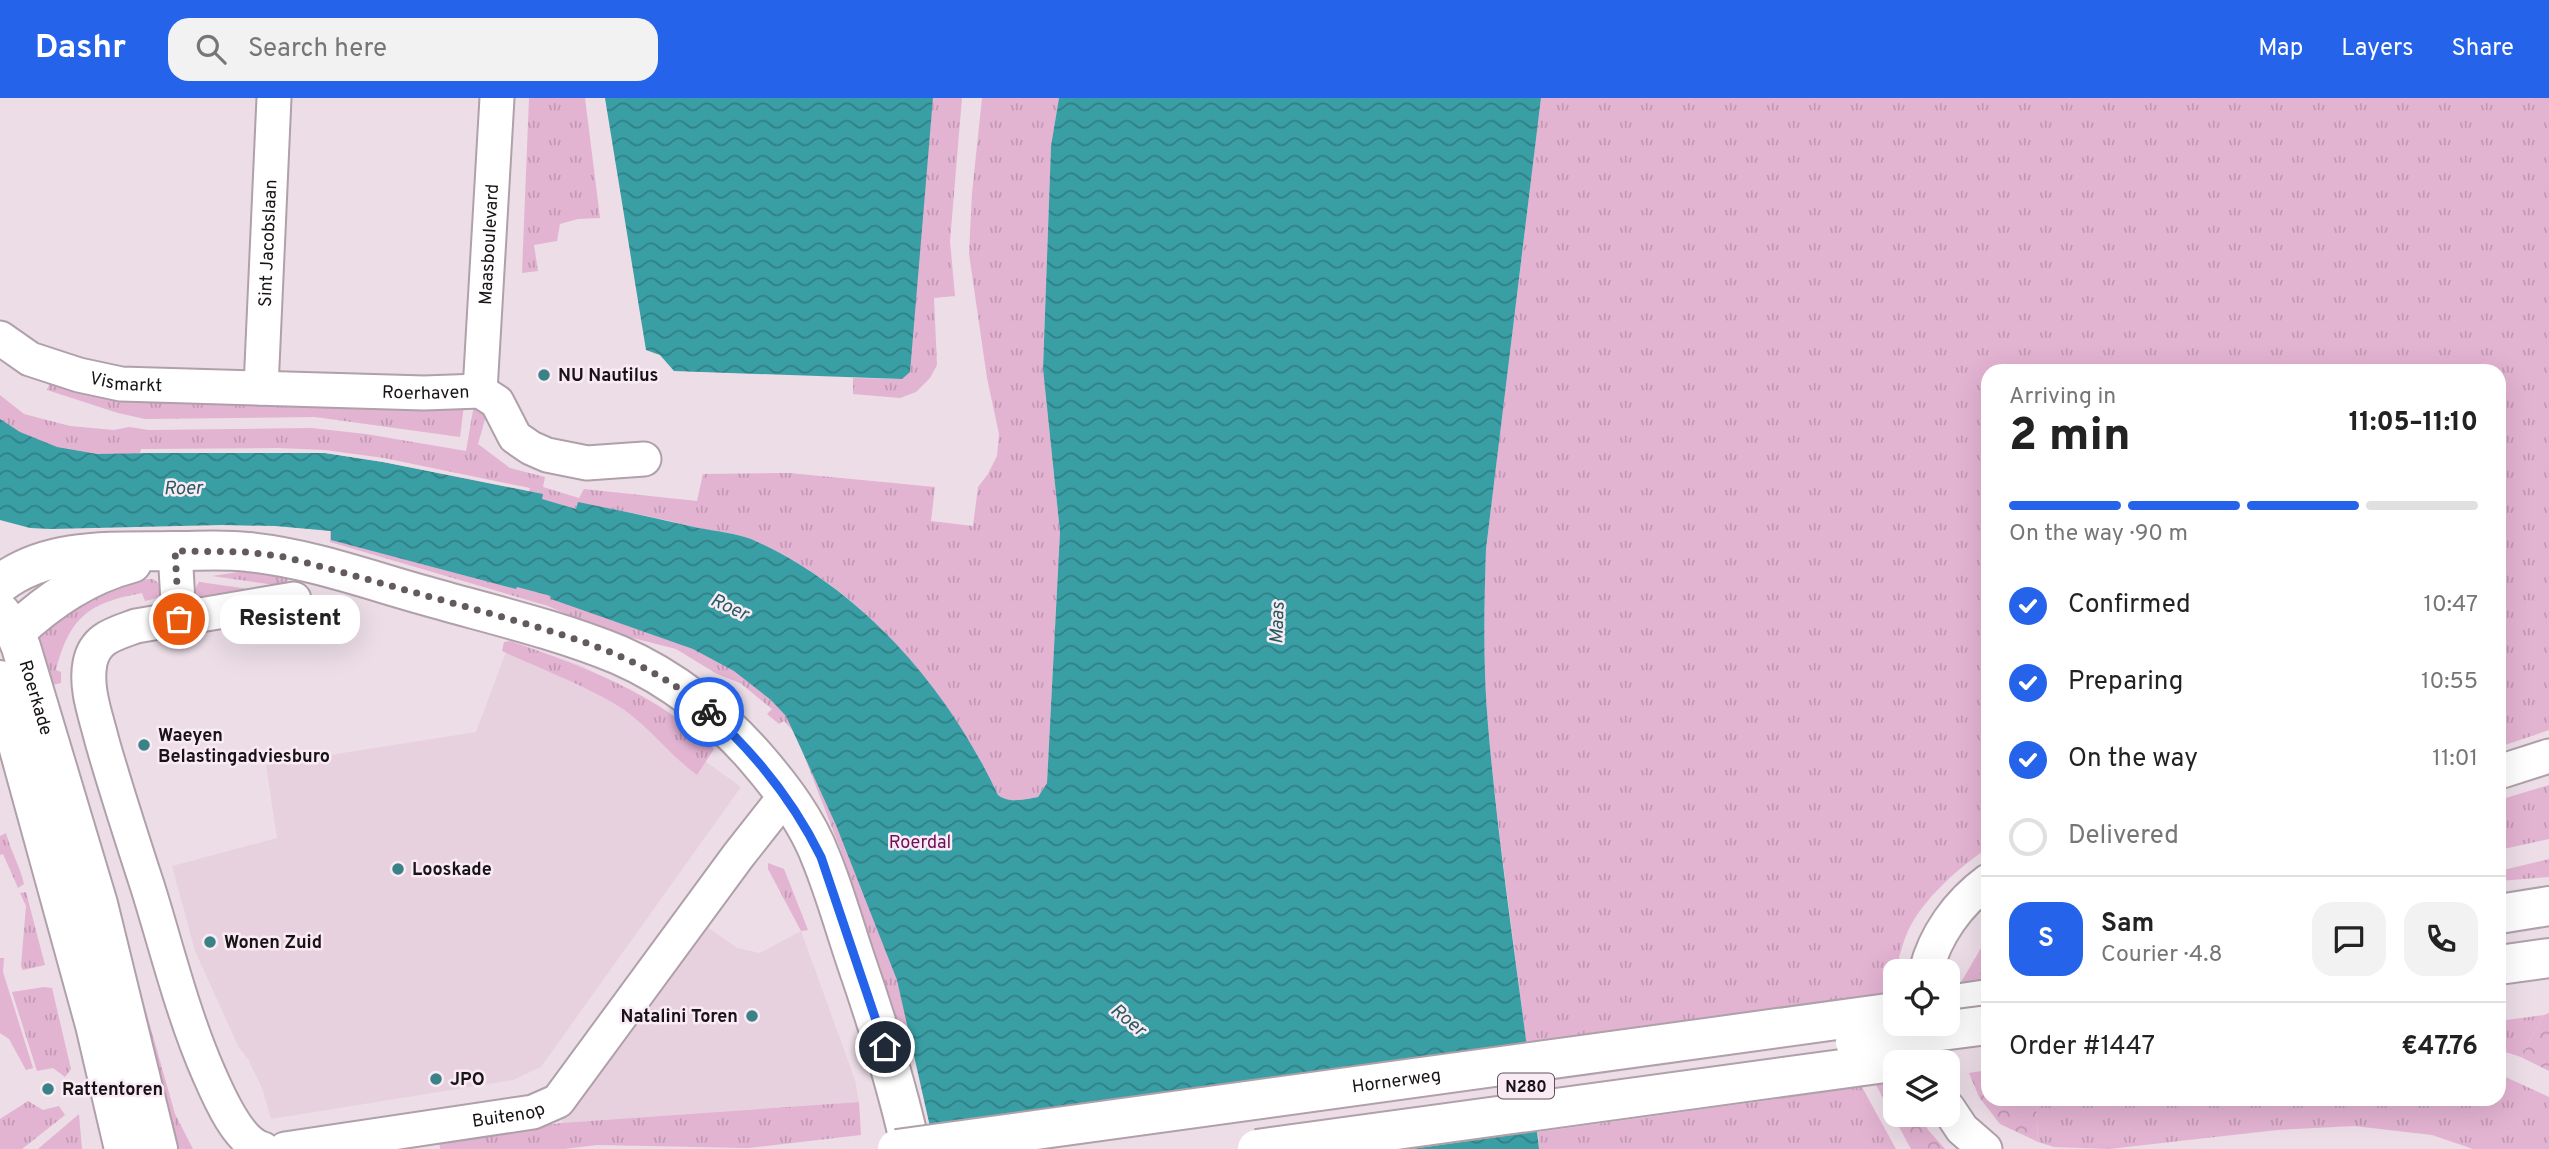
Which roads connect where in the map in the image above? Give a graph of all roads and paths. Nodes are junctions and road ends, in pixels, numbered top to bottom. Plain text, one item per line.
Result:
1 (274, 98) edge
2 (497, 98) edge
3 (0, 338) edge
4 (261, 388) junction
5 (480, 391) junction
6 (645, 459) dead end
7 (175, 551) junction
8 (0, 584) edge
9 (294, 599) dead end
10 (179, 619) junction
11 (7, 622) edge
12 (0, 680) edge
13 (25, 755) edge
14 (2549, 756) edge
15 (2506, 770) edge
16 (786, 795) junction
17 (1981, 887) edge
18 (2549, 906) edge
19 (2506, 913) edge
20 (2549, 931) edge
21 (2506, 937) edge
22 (2549, 958) edge
23 (1930, 959) edge
24 (2506, 964) edge
25 (2549, 982) edge
26 (2506, 988) edge
27 (1981, 1000) edge
28 (1960, 1003) edge
29 (1883, 1014) edge
30 (1981, 1026) edge
31 (1981, 1050) edge
32 (1960, 1126) edge
33 (124, 1149) edge
34 (158, 1149) edge
35 (263, 1149) edge
36 (285, 1149) edge
37 (897, 1149) edge
38 (911, 1149) edge
39 (1065, 1149) edge
40 (1257, 1149) edge
41 (1985, 1149) edge

1 - 4 street, Sint Jacobslaan
2 - 5 street, Maasboulevard
3 - 4 street, Vismarkt
4 - 5 street, Roerhaven
5 - 6 street, Roerhaven
7 - 8 main road
7 - 10 street
7 - 11 main road
7 - 16 main road
9 - 10 street
10 - 35 street
11 - 13 main road, Roerkade
12 - 13 main road, Roerkade
13 - 33 main road
13 - 34 main road
14 - 15 street
16 - 36 street, Buitenop
16 - 38 main road
17 - 23 street
18 - 19 main road
20 - 21 main road
22 - 24 main road
25 - 26 main road
27 - 28 main road
29 - 37 main road, Hornerweg / N280, bridge
30 - 39 main road, Hornerweg / N280, bridge
31 - 40 main road, N280, bridge
32 - 41 street

